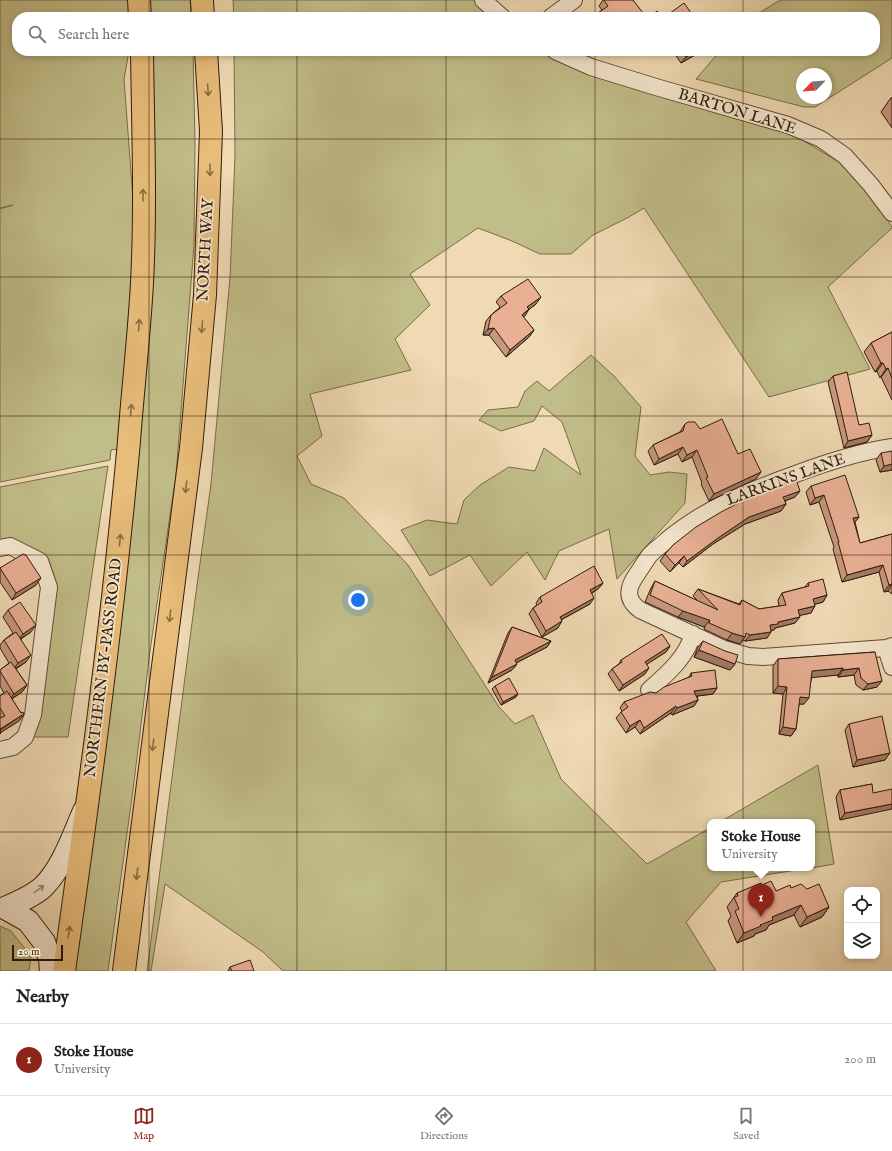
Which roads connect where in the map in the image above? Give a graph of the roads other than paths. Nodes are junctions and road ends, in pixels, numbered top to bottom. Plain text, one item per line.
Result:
1 (139, 0) edge
2 (202, 0) edge
3 (484, 0) edge
4 (574, 0) edge
5 (140, 12) edge
6 (203, 12) edge
7 (497, 12) edge
8 (558, 12) edge
9 (142, 56) edge
10 (206, 56) edge
11 (567, 56) edge
12 (892, 213) edge
13 (892, 447) edge
14 (0, 548) edge
15 (693, 634) junction
16 (889, 647) edge
17 (892, 667) edge
18 (649, 690) dead end
19 (0, 750) edge
20 (87, 803) junction
21 (51, 971) edge
22 (64, 971) edge
23 (124, 971) edge

1 - 5 highway
2 - 6 highway
3 - 7 street
4 - 8 street
20 -> 9 highway, NORTHERN BY-PASS ROAD
10 -> 23 highway, NORTH WAY
11 - 12 street, BARTON LANE
13 - 15 street, LARKINS LANE
14 - 19 street
15 - 16 street
15 - 18 street
16 - 17 street
21 -> 20 street
22 -> 20 highway, NORTHERN BY-PASS ROAD

